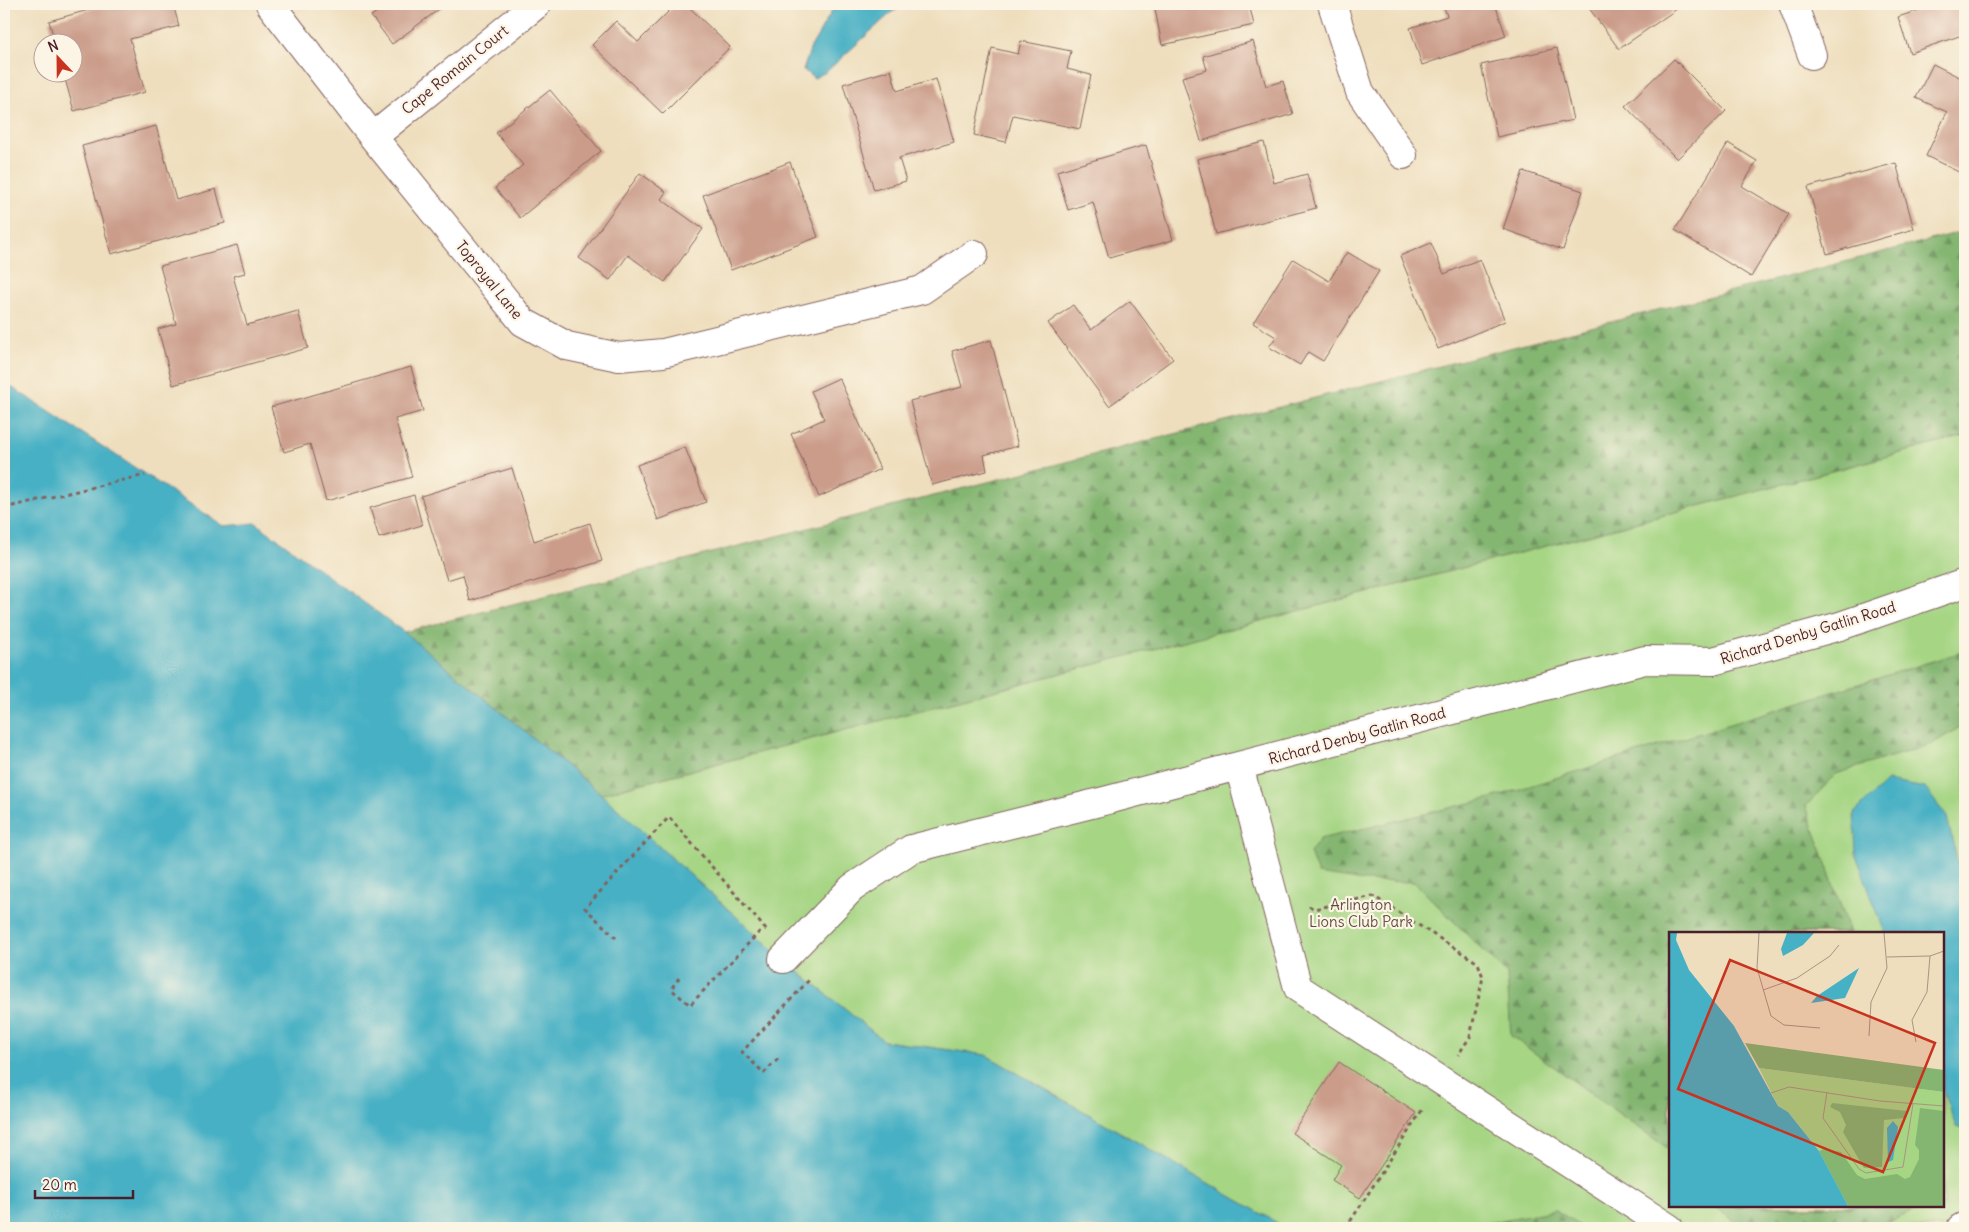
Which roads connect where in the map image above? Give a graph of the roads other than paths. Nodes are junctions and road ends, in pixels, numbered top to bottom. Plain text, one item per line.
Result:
1 (270, 4) edge
2 (537, 4) edge
3 (1332, 4) edge
4 (1793, 4) edge
5 (1812, 56) dead end
6 (373, 137) junction
7 (1403, 155) dead end
8 (974, 254) dead end
9 (1965, 583) edge
10 (1239, 766) junction
11 (787, 955) road end
12 (1965, 1226) edge
13 (1669, 1228) edge
14 (1961, 1228) edge

1 - 6 street, Toproyal Lane
2 - 6 street, Cape Romain Court
3 - 7 street
4 - 5 street
6 - 8 street, Toproyal Lane
9 - 10 street, Richard Denby Gatlin Road
10 - 11 street, Richard Denby Gatlin Road
10 - 13 street
12 - 14 street

